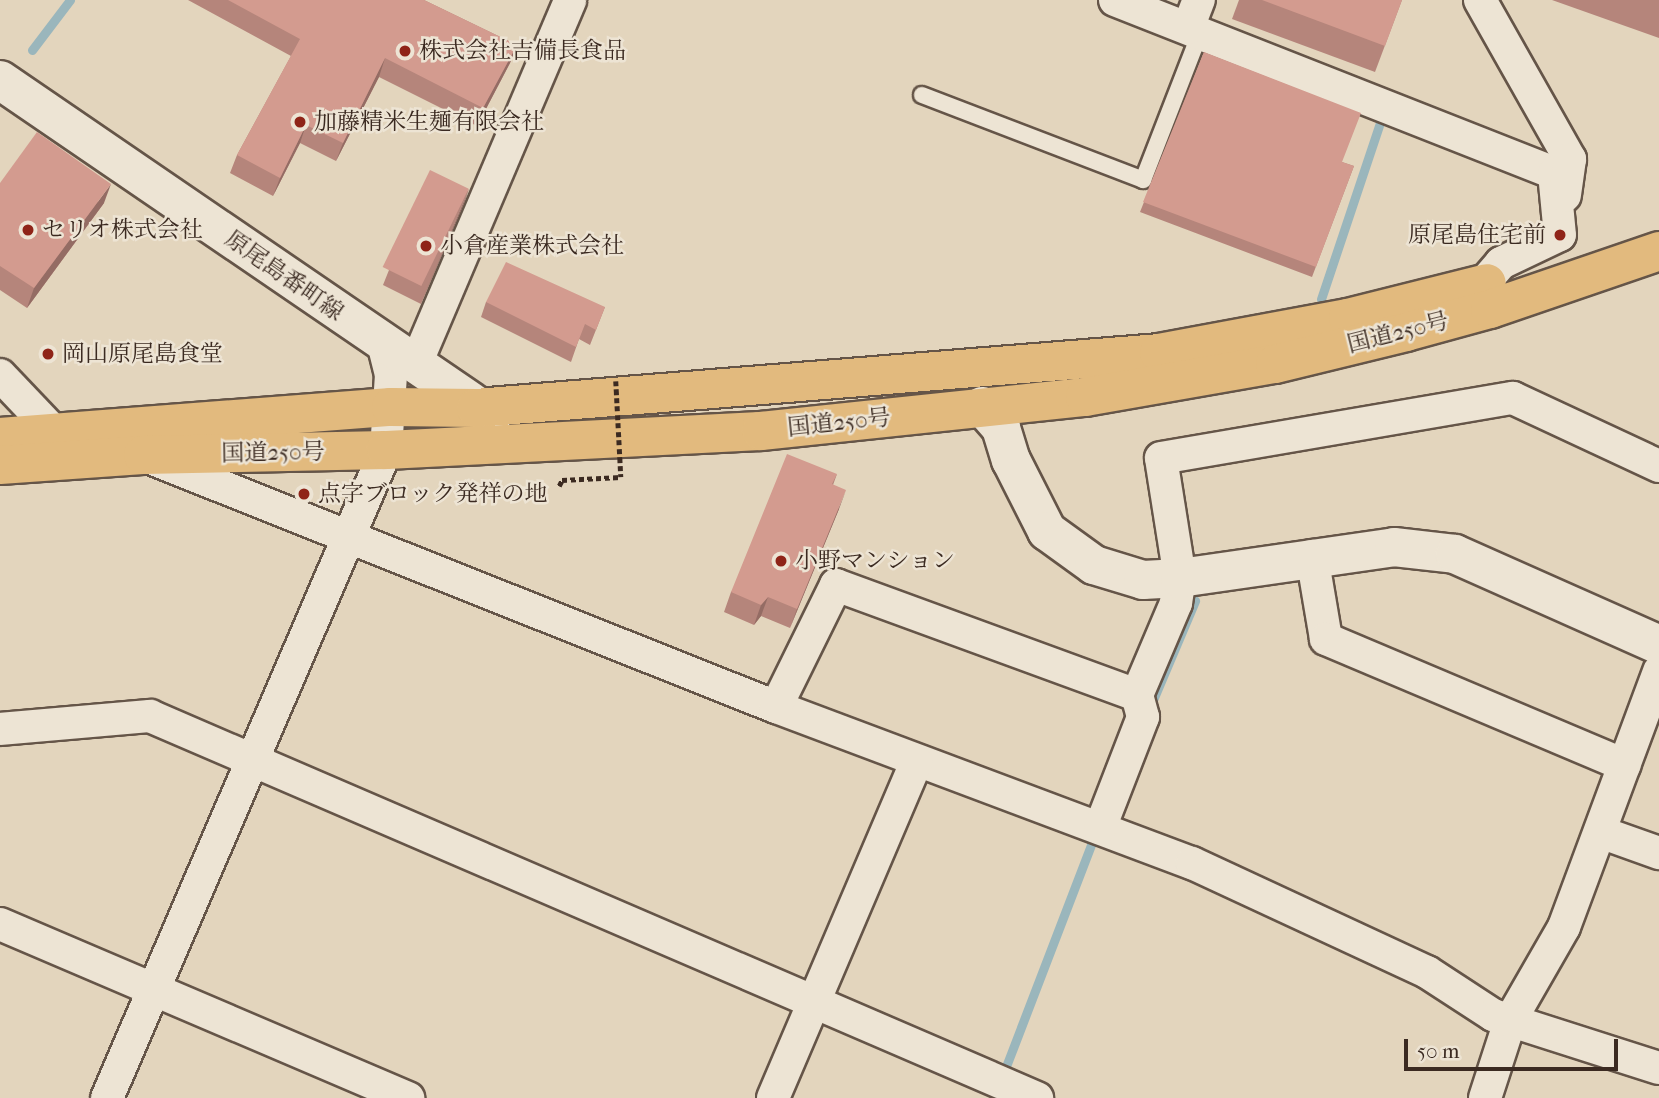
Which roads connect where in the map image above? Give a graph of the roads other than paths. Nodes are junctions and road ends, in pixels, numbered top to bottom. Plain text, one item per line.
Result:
1 (570, 0) edge
2 (1115, 0) edge
3 (1480, 0) edge
4 (1196, 21) edge
5 (0, 80) edge
6 (922, 95) dead end
7 (1659, 228) edge
8 (1560, 235) junction
9 (1659, 251) edge
10 (1483, 285) junction
11 (383, 344) junction
12 (415, 366) junction
13 (0, 375) edge
14 (982, 406) junction
15 (391, 407) junction
16 (476, 408) junction
17 (71, 432) junction
18 (0, 437) edge
19 (582, 442) junction
20 (386, 450) junction
21 (144, 455) junction
22 (0, 465) edge
23 (1659, 466) edge
24 (346, 538) junction
25 (1312, 556) junction
26 (1180, 578) junction
27 (1659, 645) edge
28 (1659, 671) edge
29 (1137, 695) junction
30 (776, 707) junction
31 (0, 729) edge
32 (251, 760) junction
33 (916, 762) junction
34 (1625, 765) junction
35 (1100, 828) junction
36 (1600, 832) junction
37 (1659, 853) edge
38 (0, 924) edge
39 (155, 991) junction
40 (814, 1001) junction
41 (1510, 1021) junction
42 (1659, 1068) edge
43 (107, 1098) edge
44 (408, 1098) edge
45 (773, 1098) edge
46 (1037, 1098) edge
47 (1485, 1098) edge

1 - 12 street
2 - 4 street
3 - 8 street
4 - 6 lane
4 - 8 street
5 - 11 street, 原尾島番町線
7 - 10 highway, 国道250号
8 - 10 street
9 - 14 highway, 国道250号
10 - 16 highway, 国道250号
11 - 12 street, 原尾島番町線
11 - 15 street
12 - 16 street, 原尾島番町線
13 - 17 street
14 - 19 highway, 国道250号
14 - 26 street
15 - 16 highway, 国道250号
15 - 17 highway, 国道250号
15 - 20 street
16 - 19 street, 原尾島番町線
17 - 18 highway, 国道250号
17 - 21 street
19 - 20 highway, 国道250号
20 - 21 highway, 国道250号
20 - 24 street
21 - 22 highway, 国道250号
21 - 24 street
23 - 26 street
24 - 30 street
24 - 32 street
25 - 26 street
25 - 27 street
25 - 34 street
26 - 29 street
28 - 34 street
29 - 30 street
29 - 35 street
30 - 33 street
31 - 32 street
32 - 39 street
32 - 40 street
33 - 35 street
33 - 40 street
34 - 36 street
35 - 41 street
36 - 37 street
36 - 41 street
38 - 39 street
39 - 43 street
39 - 44 street
40 - 45 street
40 - 46 street
41 - 42 street
41 - 47 street

